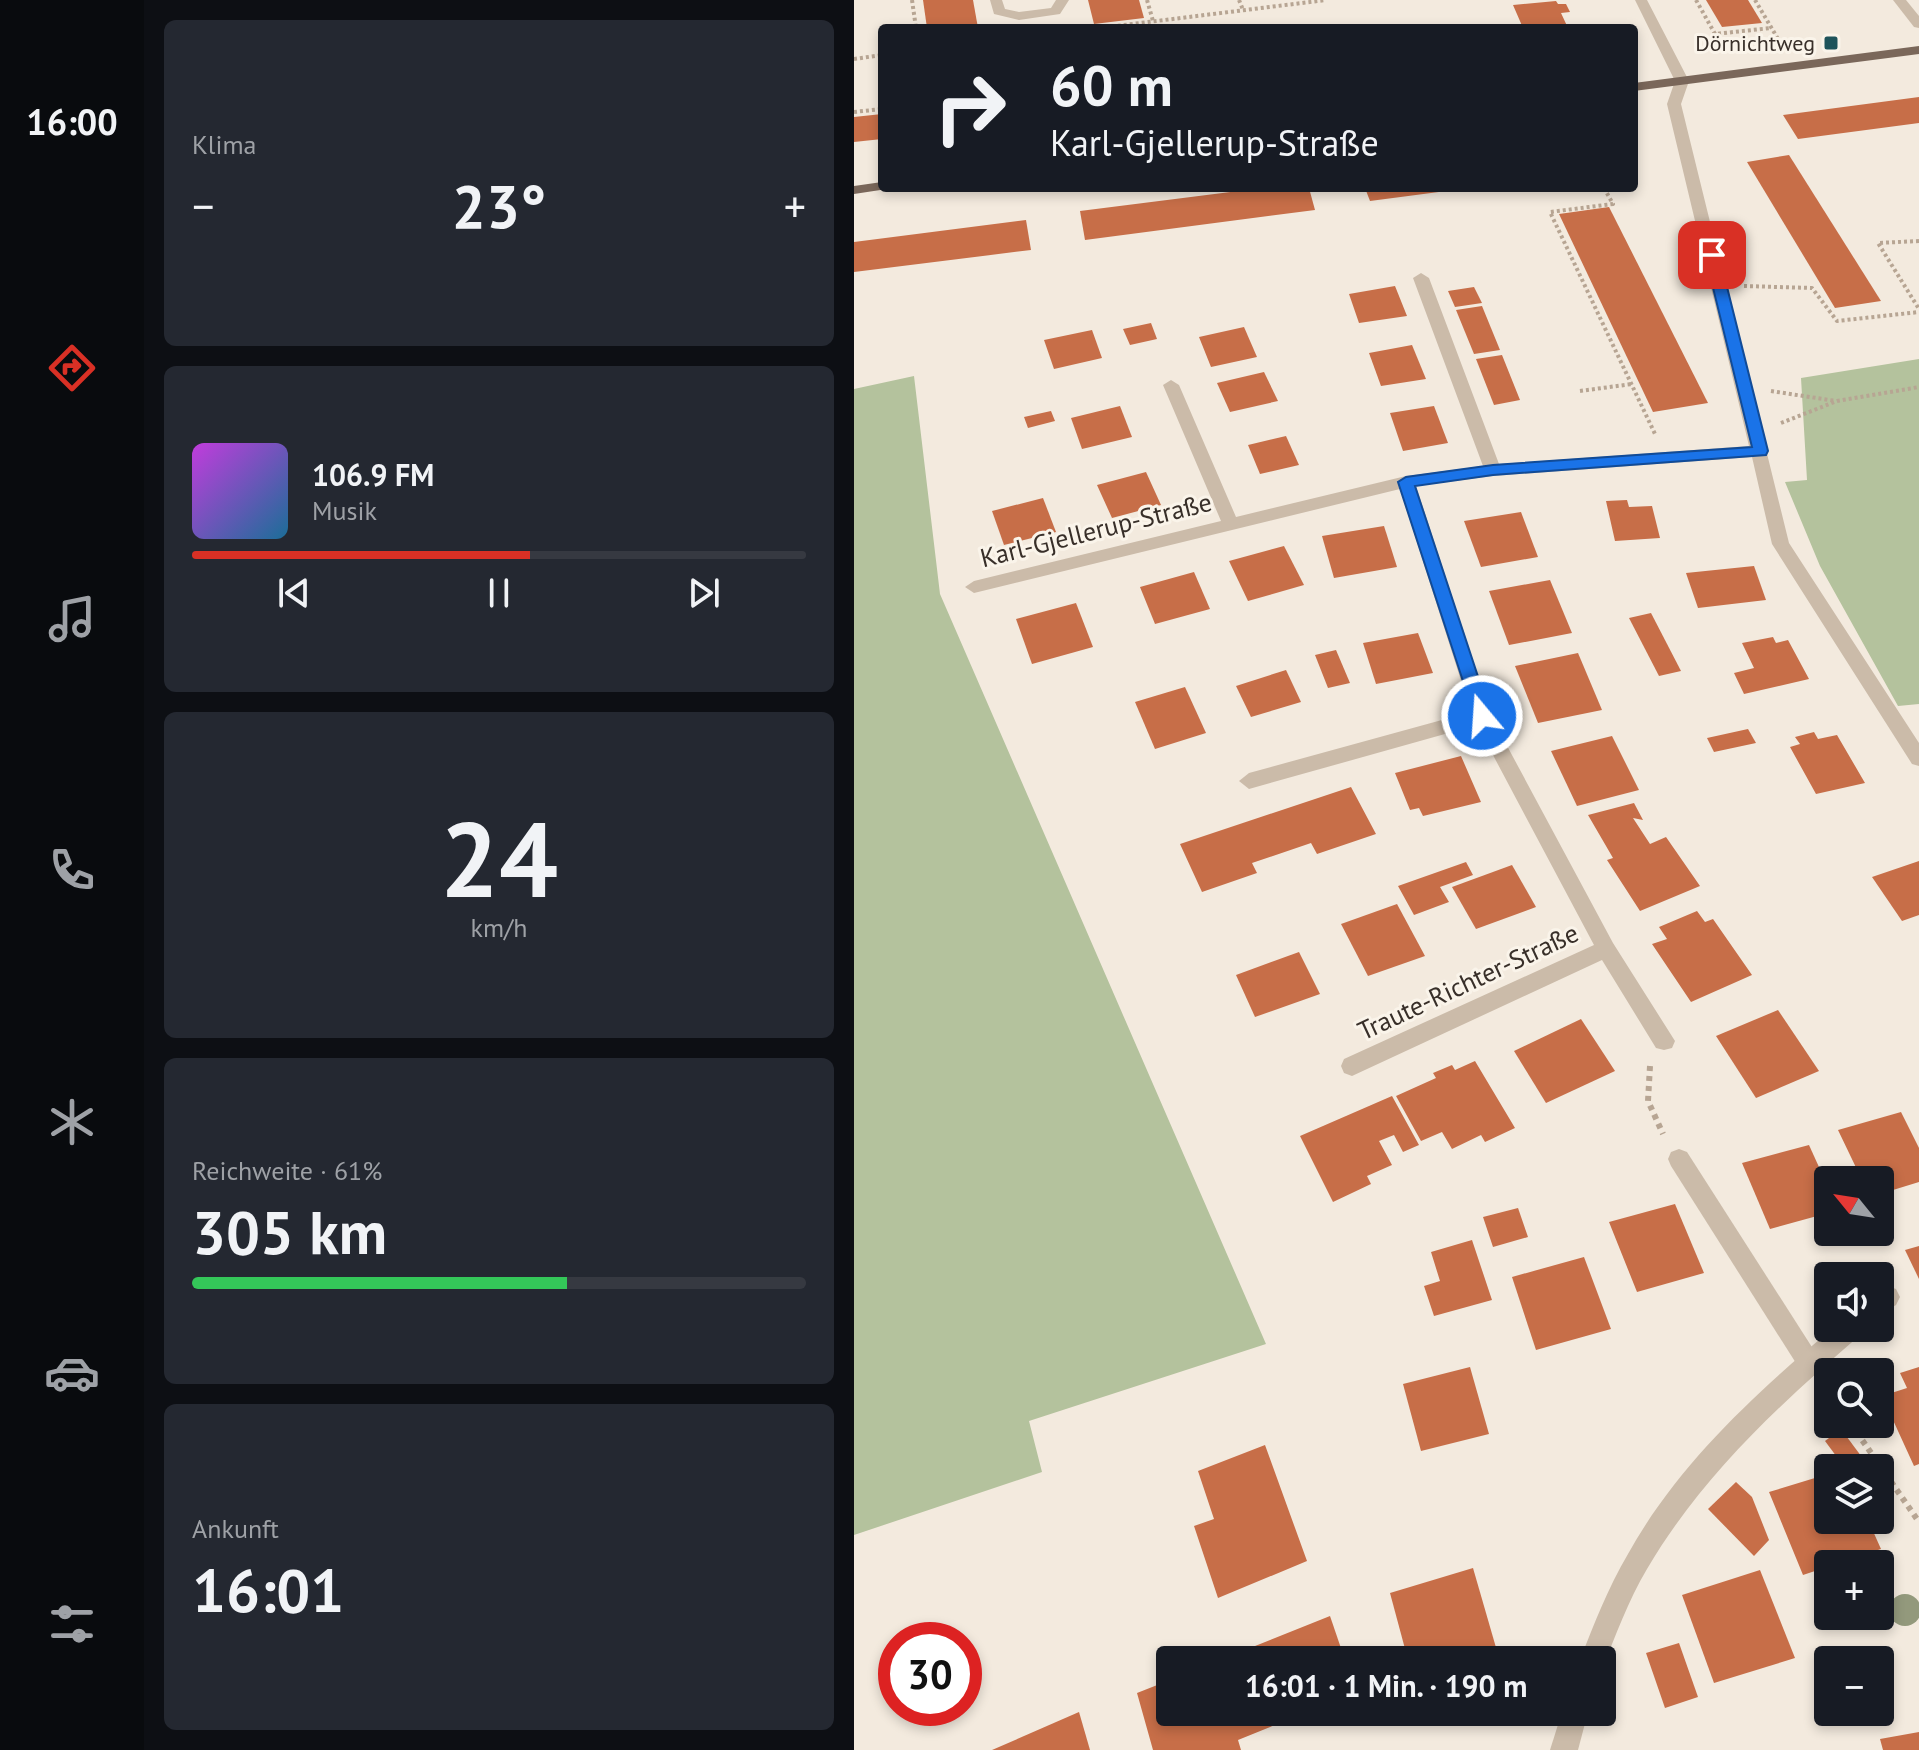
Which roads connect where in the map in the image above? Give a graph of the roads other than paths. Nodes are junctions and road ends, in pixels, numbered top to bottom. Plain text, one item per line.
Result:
1 (996, 0) edge
2 (1063, 0) edge
3 (1641, 0) edge
4 (1899, 0) edge
5 (1919, 24) edge
6 (1919, 50) edge
7 (1682, 81) junction
8 (1638, 86) edge
9 (878, 187) edge
10 (854, 190) edge
11 (1421, 278) dead end
12 (1171, 385) dead end
13 (1760, 451) junction
14 (1493, 470) junction
15 (1406, 482) junction
16 (1230, 523) junction
17 (974, 587) dead end
18 (1482, 716) junction
19 (1919, 759) edge
20 (1249, 781) dead end
21 (1606, 949) junction
22 (1664, 1041) road end
23 (1352, 1066) dead end
24 (1679, 1159) road end
25 (1834, 1342) edge
26 (1809, 1363) junction
27 (1599, 1646) edge
28 (1571, 1726) edge
29 (1564, 1750) edge

1 - 2 street
3 - 7 street
4 - 5 street
6 - 7 main road
7 - 8 main road
7 - 13 street
9 - 10 main road
11 - 14 street
12 - 16 street, Karl-Gjellerup-Straße
13 - 14 street, Karl-Gjellerup-Straße
13 - 19 street
14 - 15 street, Karl-Gjellerup-Straße
15 - 16 street, Karl-Gjellerup-Straße
15 - 18 street, Traute-Richter-Straße
16 - 17 street, Karl-Gjellerup-Straße
18 - 20 street
18 - 21 street, Traute-Richter-Straße
21 - 22 street, Traute-Richter-Straße
21 - 23 street, Traute-Richter-Straße
24 - 26 street
25 - 26 street
26 - 27 street
28 - 29 street

